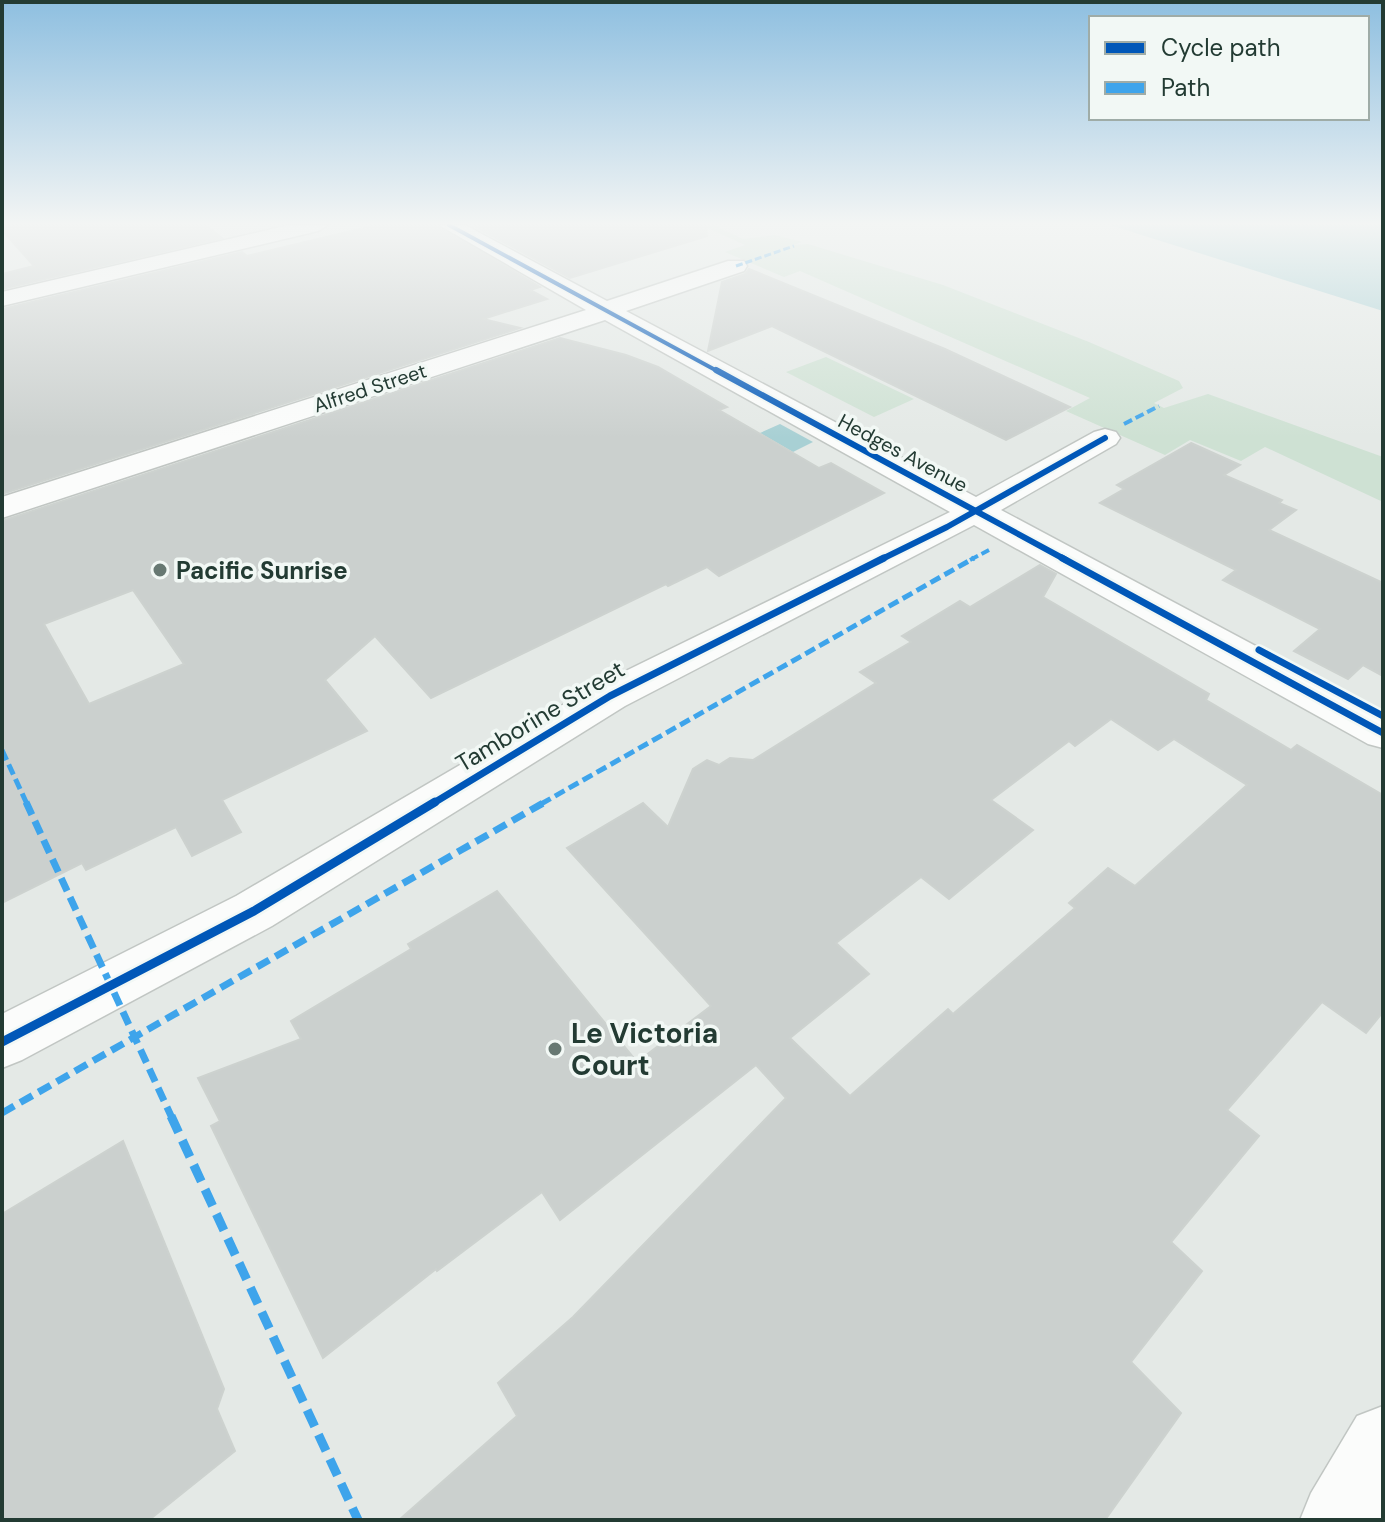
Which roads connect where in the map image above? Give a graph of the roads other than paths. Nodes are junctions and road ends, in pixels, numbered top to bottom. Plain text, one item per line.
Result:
1 (580, 296) edge
2 (645, 296) edge
3 (608, 311) junction
4 (1105, 438) dead end
5 (2, 508) edge
6 (975, 510) junction
7 (1383, 733) edge
8 (2, 1042) edge
9 (1383, 1442) edge
10 (1338, 1520) edge

1 - 3 street, Hedges Avenue
2 - 3 street, Alfred Street
3 - 5 street, Alfred Street
3 - 6 street, Hedges Avenue
4 - 6 street, Tamborine Street
6 - 7 street, Hedges Avenue
6 - 8 street, Tamborine Street
9 - 10 street

